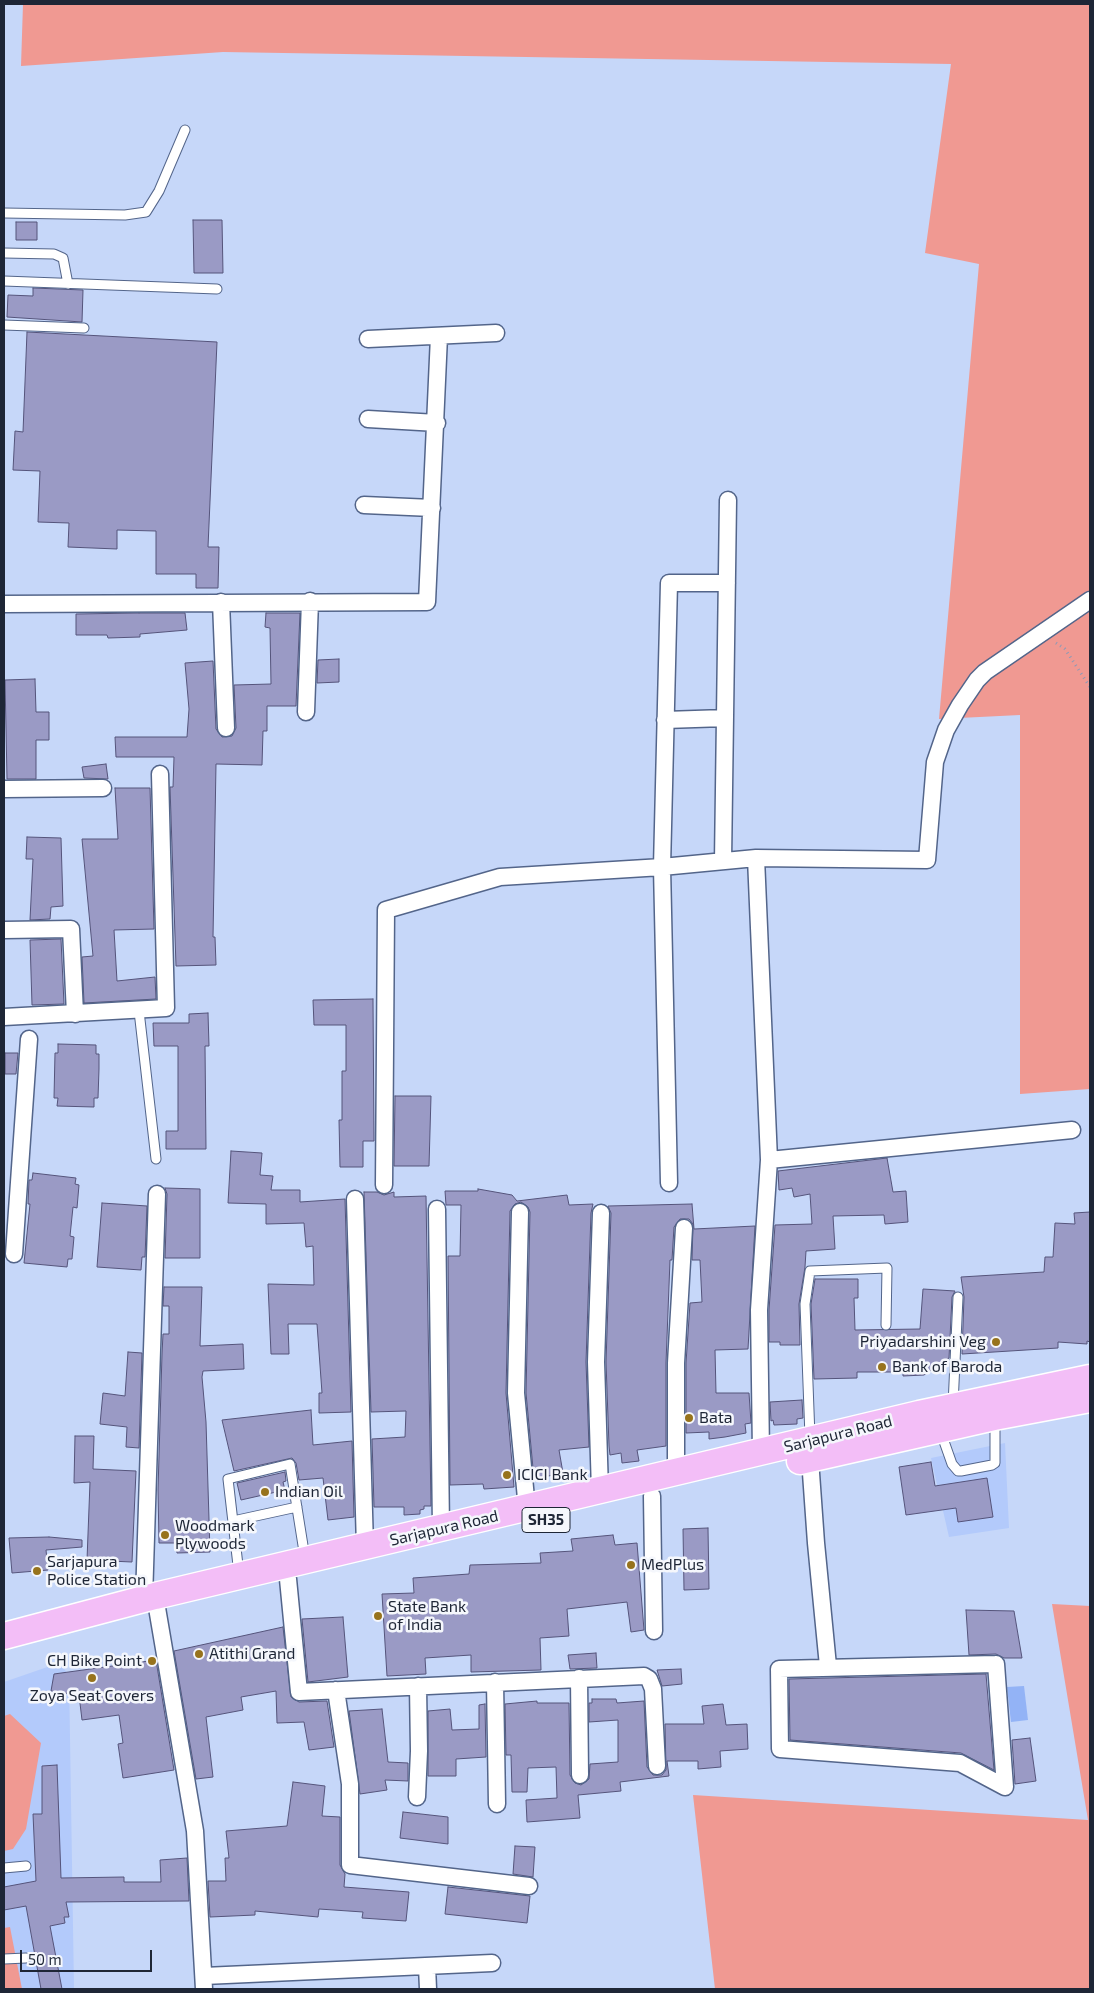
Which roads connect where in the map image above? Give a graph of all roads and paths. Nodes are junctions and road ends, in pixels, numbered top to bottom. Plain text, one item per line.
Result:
1 (185, 130) dead end
2 (4, 214) edge
3 (4, 253) edge
4 (4, 281) edge
5 (68, 284) junction
6 (217, 288) dead end
7 (4, 326) edge
8 (84, 328) dead end
9 (496, 333) dead end
10 (439, 336) junction
11 (368, 339) dead end
12 (368, 419) dead end
13 (437, 423) junction
14 (728, 500) dead end
15 (364, 505) dead end
16 (432, 508) junction
17 (727, 583) junction
18 (1090, 600) edge
19 (310, 601) junction
20 (221, 602) junction
21 (4, 604) edge
22 (1041, 635) junction
23 (1090, 687) edge
24 (306, 712) dead end
25 (725, 718) junction
26 (666, 720) junction
27 (226, 728) dead end
28 (160, 774) dead end
29 (103, 788) dead end
30 (4, 789) edge
31 (756, 858) junction
32 (723, 861) junction
33 (662, 867) junction
34 (4, 930) edge
35 (140, 1010) junction
36 (75, 1014) junction
37 (4, 1017) edge
38 (29, 1039) dead end
39 (1072, 1130) dead end
40 (156, 1159) dead end
41 (769, 1160) junction
42 (669, 1183) dead end
43 (384, 1185) dead end
44 (157, 1194) dead end
45 (11, 1196) edge
46 (355, 1199) dead end
47 (436, 1209) dead end
48 (520, 1212) dead end
49 (600, 1213) dead end
50 (684, 1228) dead end
51 (14, 1254) dead end
52 (958, 1297) dead end
53 (886, 1324) dead end
54 (1084, 1389) edge
55 (942, 1415) junction
56 (994, 1417) junction
57 (810, 1450) junction
58 (766, 1457) junction
59 (676, 1473) junction
60 (600, 1491) junction
61 (652, 1496) junction
62 (297, 1508) junction
63 (527, 1509) junction
64 (233, 1521) junction
65 (441, 1529) junction
66 (469, 1530) junction
67 (366, 1547) junction
68 (316, 1563) junction
69 (239, 1576) junction
70 (288, 1579) junction
71 (152, 1601) junction
72 (654, 1631) dead end
73 (4, 1636) edge
74 (4, 1653) edge
75 (828, 1666) junction
76 (579, 1678) junction
77 (495, 1682) junction
78 (418, 1686) junction
79 (336, 1690) junction
80 (657, 1766) dead end
81 (580, 1775) dead end
82 (417, 1797) dead end
83 (497, 1804) dead end
84 (26, 1866) dead end
85 (4, 1868) edge
86 (529, 1886) dead end
87 (26, 1958) dead end
88 (4, 1959) edge
89 (492, 1963) dead end
90 (427, 1966) junction
91 (204, 1983) edge
92 (428, 1989) edge

1 - 2 lane
3 - 5 lane
4 - 5 lane
5 - 6 lane
7 - 8 lane
9 - 10 street
10 - 11 street
10 - 13 street
12 - 13 street
13 - 16 street
14 - 17 street
15 - 16 street
16 - 19 street
17 - 25 street
17 - 26 street
18 - 22 street
19 - 20 street
19 - 24 street
20 - 21 street
20 - 27 street
22 - 23 path
22 - 31 street
25 - 26 street
25 - 32 street
26 - 33 street
28 - 35 street
29 - 30 street
31 - 32 street
31 - 41 street
32 - 33 street
33 - 42 street
33 - 43 street
34 - 36 street
35 - 36 street
35 - 40 lane
36 - 37 street
38 - 45 street
39 - 41 street
41 - 58 street
44 - 71 street
45 - 51 street
46 - 67 street
47 - 65 street
48 - 63 street
49 - 60 street
50 - 59 street
52 - 55 lane
53 - 57 lane
54 - 55 main road, Sarjapura Road
54 - 56 main road, Sarjapura Road / SH35
55 - 56 main road, Sarjapura Road / SH35
55 - 56 lane
55 - 57 main road, Sarjapura Road / SH35
57 - 58 main road, Sarjapura Road / SH35
57 - 75 street
58 - 59 main road, Sarjapura Road
58 - 61 main road, Sarjapura Road / SH35
59 - 60 main road, Sarjapura Road
60 - 63 main road, Sarjapura Road
61 - 66 main road, Sarjapura Road / SH35
61 - 72 street
62 - 64 lane
62 - 64 lane
62 - 68 lane
63 - 66 main road, Sarjapura Road
64 - 69 lane
65 - 66 main road, Sarjapura Road
65 - 67 main road, Sarjapura Road
66 - 68 main road, Sarjapura Road / SH35
67 - 68 main road, Sarjapura Road
68 - 69 main road, Sarjapura Road
68 - 70 main road, Sarjapura Road / SH35
69 - 71 main road, Sarjapura Road
70 - 71 main road, Sarjapura Road / SH35
70 - 79 street
71 - 73 main road, Sarjapura Road
71 - 74 main road, Sarjapura Road / SH35
71 - 91 street
75 - 75 street
76 - 77 street
76 - 80 street
76 - 81 street
77 - 78 street
77 - 83 street
78 - 79 street
78 - 82 street
79 - 86 street
84 - 85 lane
87 - 88 lane
89 - 90 street
90 - 91 street
90 - 92 street

